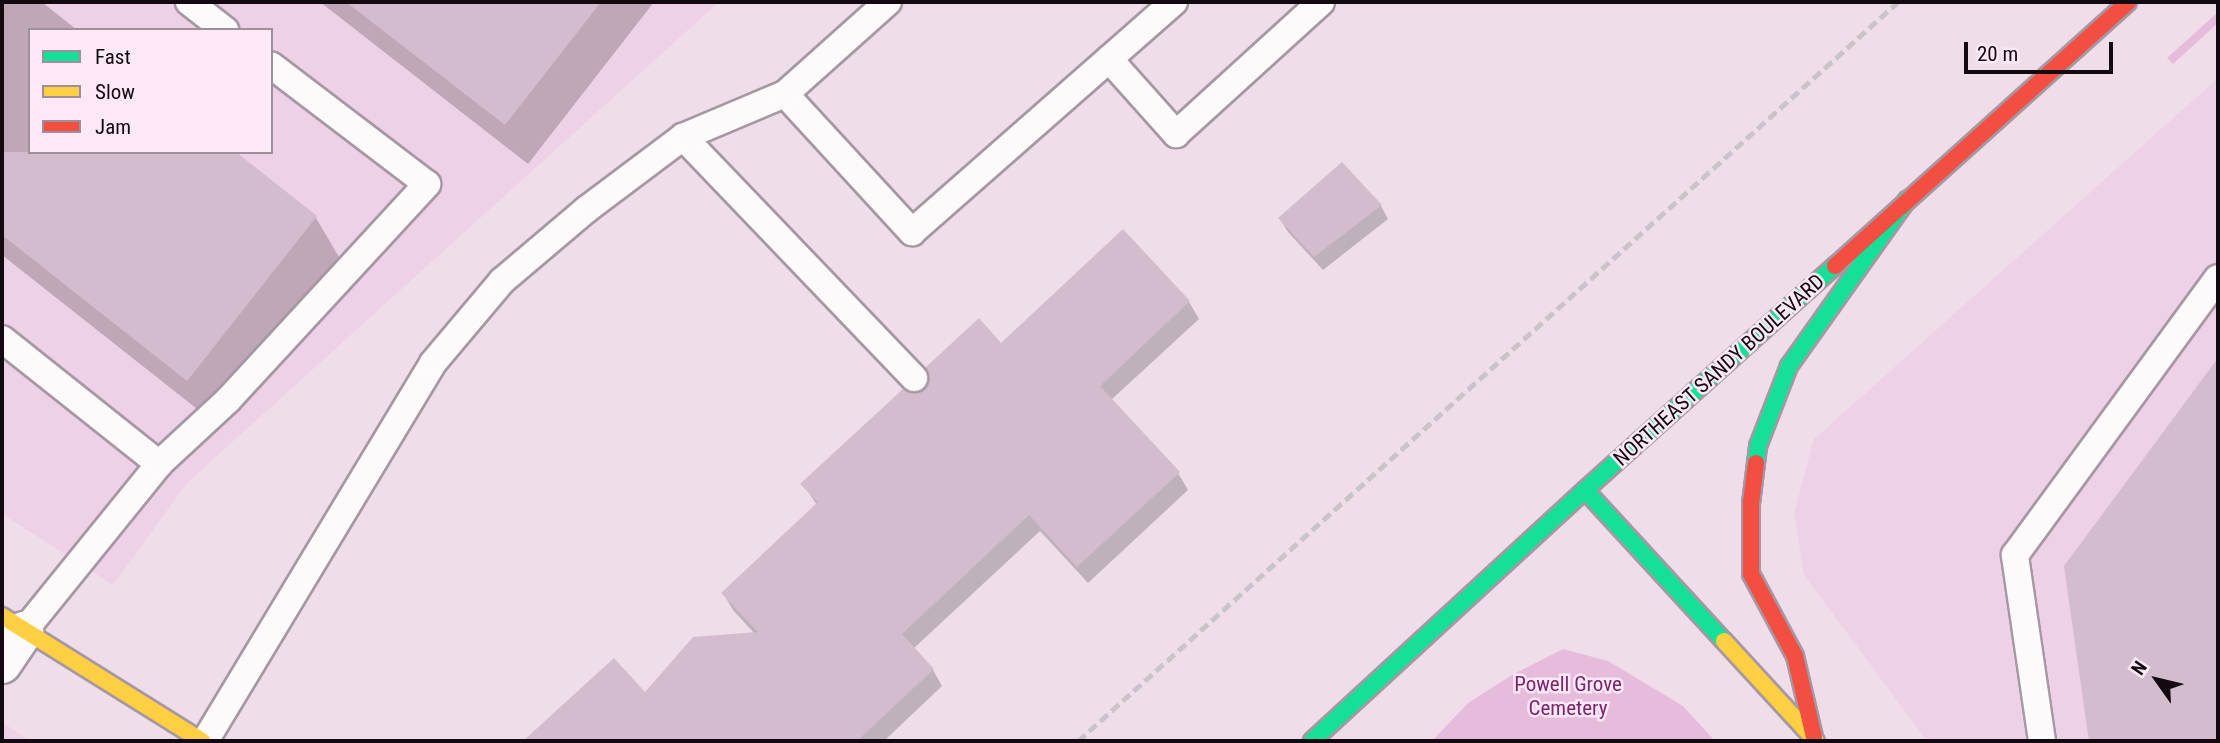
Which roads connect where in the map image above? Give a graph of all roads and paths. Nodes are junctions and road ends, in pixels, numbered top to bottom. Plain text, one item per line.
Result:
1 (189, 2) edge
2 (888, 2) edge
3 (1174, 2) edge
4 (2129, 2) edge
5 (1315, 4) edge
6 (222, 28) edge
7 (1109, 59) junction
8 (273, 67) edge
9 (785, 94) junction
10 (683, 137) junction
11 (1907, 200) junction
12 (2218, 278) edge
13 (2, 339) edge
14 (914, 378) dead end
15 (159, 464) junction
16 (1585, 490) junction
17 (13, 624) edge
18 (2, 664) edge
19 (1815, 740) edge
20 (204, 741) edge
21 (1312, 741) edge
22 (2042, 741) edge

1 - 6 lane
2 - 9 lane
3 - 7 lane
4 - 11 main road, NORTHEAST SANDY BOULEVARD
5 - 7 lane
7 - 9 lane
8 - 15 lane
9 - 10 lane
10 - 14 lane
10 - 20 lane
11 - 16 main road, NORTHEAST SANDY BOULEVARD
11 - 19 main road
12 - 22 lane
13 - 15 lane
15 - 17 lane
16 - 19 main road
16 - 21 main road, NORTHEAST SANDY BOULEVARD
17 - 18 street
17 - 20 main road

